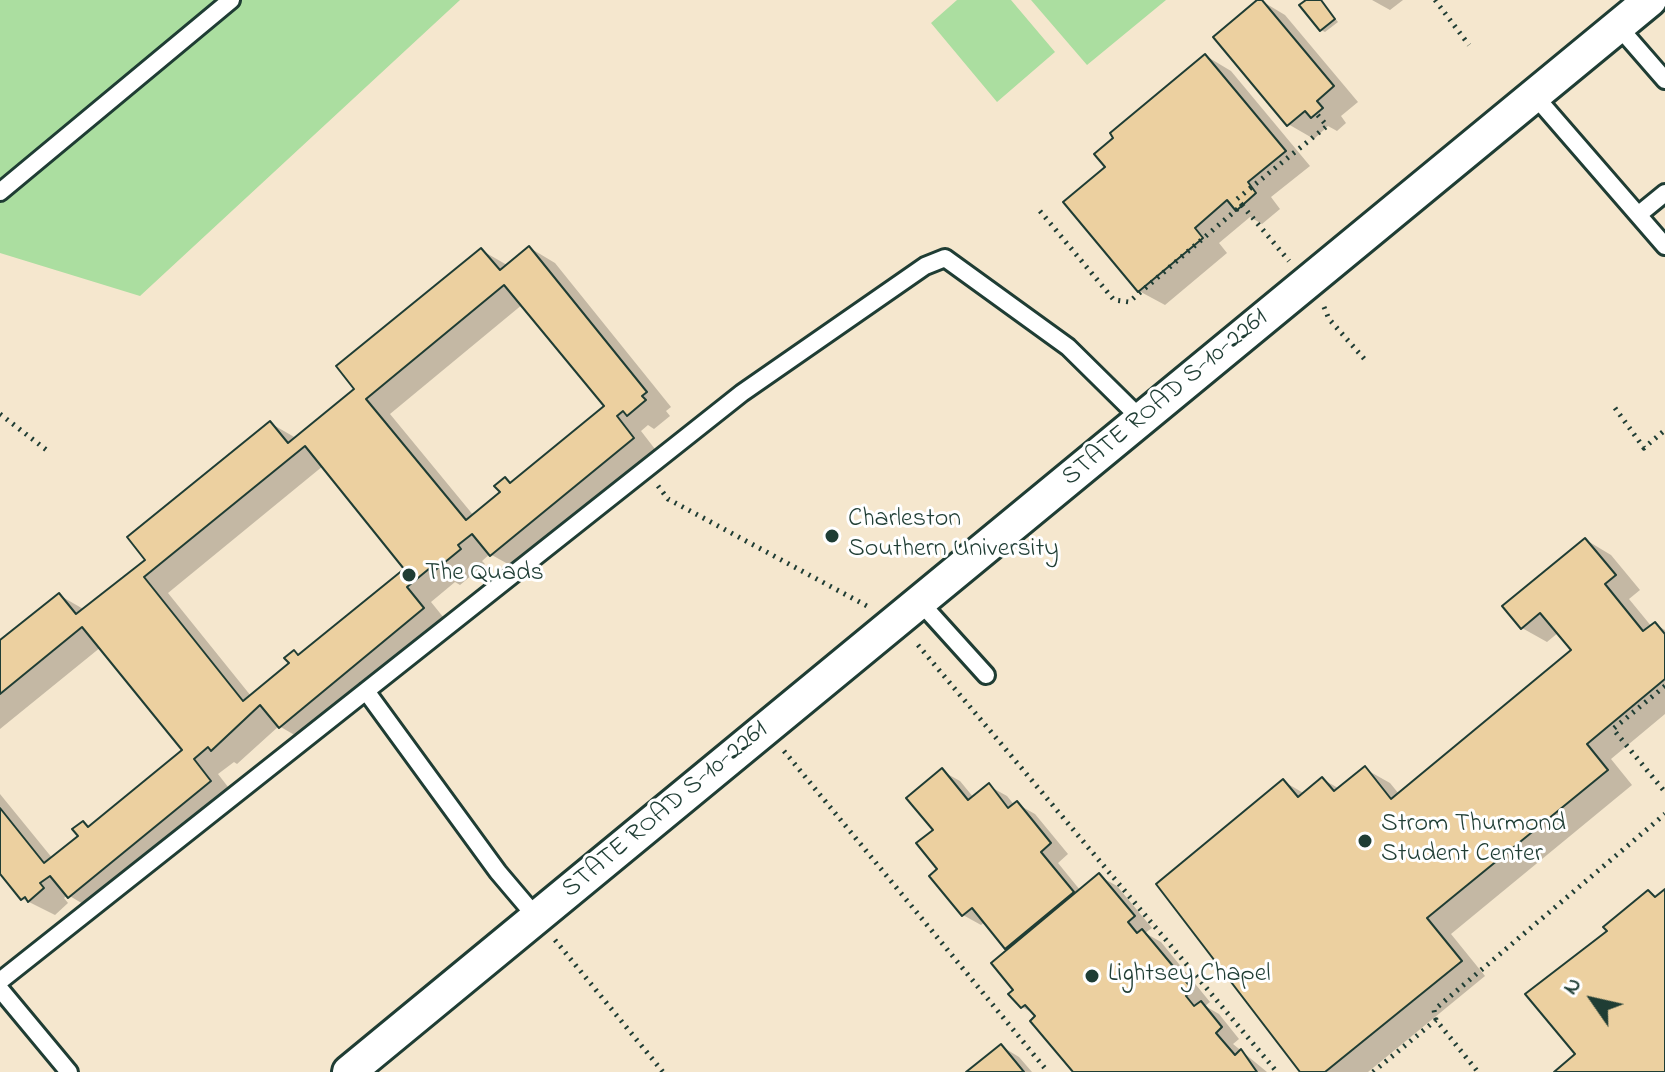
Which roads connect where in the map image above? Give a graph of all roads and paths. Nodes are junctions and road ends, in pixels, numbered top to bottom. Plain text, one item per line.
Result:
1 (231, 0) edge
2 (1435, 0) edge
3 (1650, 0) edge
4 (1618, 26) junction
5 (1469, 45) dead end
6 (1665, 80) edge
7 (1534, 95) junction
8 (1316, 113) dead end
9 (0, 192) edge
10 (1665, 193) edge
11 (1242, 205) junction
12 (1040, 211) dead end
13 (1638, 215) junction
14 (1665, 246) edge
15 (1307, 282) junction
16 (1367, 362) dead end
17 (1615, 408) dead end
18 (0, 414) edge
19 (1141, 419) junction
20 (1665, 430) edge
21 (49, 452) dead end
22 (644, 470) junction
23 (920, 602) junction
24 (887, 628) junction
25 (986, 675) dead end
26 (1665, 686) edge
27 (366, 691) junction
28 (766, 729) junction
29 (1665, 792) edge
30 (1665, 814) edge
31 (537, 918) junction
32 (0, 981) edge
33 (0, 989) edge
34 (1436, 1020) junction
35 (69, 1072) edge
36 (349, 1072) edge
37 (663, 1072) edge
38 (1048, 1072) edge
39 (1277, 1072) edge
40 (1373, 1072) edge
41 (1478, 1072) edge

1 - 9 lane
2 - 5 path
3 - 4 street, STATE ROAD S-10-2261
4 - 6 lane
4 - 7 street, STATE ROAD S-10-2261
7 - 13 lane
7 - 15 street, STATE ROAD S-10-2261
8 - 11 path
10 - 13 lane
11 - 12 path
11 - 15 path
13 - 14 lane
15 - 16 path
15 - 19 street, STATE ROAD S-10-2261
17 - 20 path
18 - 21 path
19 - 22 lane
19 - 23 street, STATE ROAD S-10-2261
22 - 24 path
22 - 27 lane
23 - 24 street, STATE ROAD S-10-2261
23 - 25 lane
24 - 28 street, STATE ROAD S-10-2261
24 - 39 path
26 - 29 path
27 - 31 lane
27 - 32 lane
28 - 31 street, STATE ROAD S-10-2261
28 - 38 path
30 - 34 path
31 - 36 street, STATE ROAD S-10-2261
31 - 37 path
33 - 35 lane
34 - 40 path
34 - 41 path

